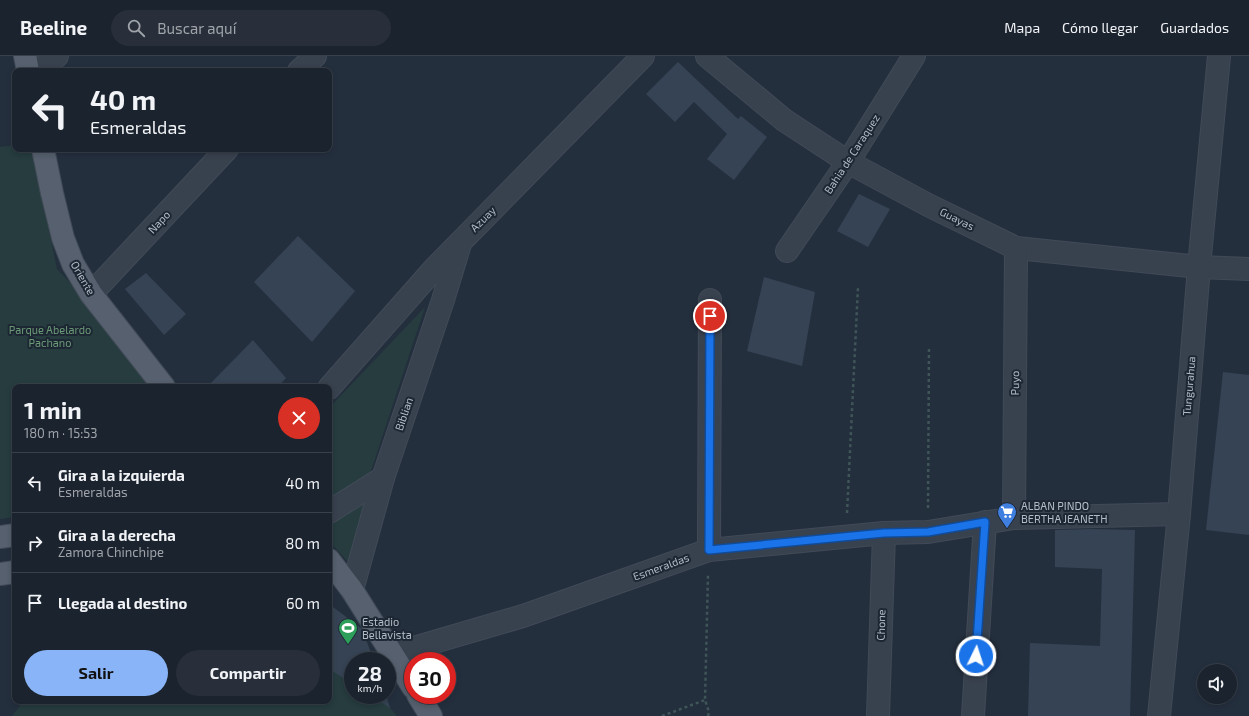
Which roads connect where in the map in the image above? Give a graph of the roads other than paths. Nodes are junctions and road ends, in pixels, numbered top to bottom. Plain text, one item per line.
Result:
1 (26, 56) edge
2 (57, 56) edge
3 (315, 56) edge
4 (643, 56) edge
5 (706, 56) edge
6 (914, 56) edge
7 (1219, 56) edge
8 (28, 68) edge
9 (43, 68) edge
10 (302, 68) edge
11 (44, 152) edge
12 (224, 152) edge
13 (848, 162) junction
14 (462, 240) junction
15 (1016, 248) junction
16 (788, 251) dead end
17 (1199, 267) junction
18 (1249, 270) edge
19 (92, 294) junction
20 (710, 300) dead end
21 (162, 384) edge
22 (332, 385) edge
23 (383, 478) junction
24 (332, 510) edge
25 (1179, 514) junction
26 (1014, 518) junction
27 (985, 522) junction
28 (884, 533) junction
29 (12, 535) edge
30 (0, 537) edge
31 (709, 550) junction
32 (332, 564) edge
33 (12, 572) edge
34 (0, 574) edge
35 (352, 590) junction
36 (392, 652) edge
37 (396, 653) edge
38 (396, 659) edge
39 (404, 672) edge
40 (424, 704) edge
41 (431, 716) edge
42 (878, 716) edge
43 (973, 716) edge
44 (1159, 716) edge

1 - 8 main road
2 - 9 street
3 - 10 street
4 - 14 street, Azuay
5 - 13 street, Guayas
6 - 13 street, Bahia de Caraquez
7 - 17 street, Tungurahua
11 - 19 main road, Oriente
12 - 19 street, Napo
13 - 15 street, Guayas
13 - 16 street, Bahia de Caraquez
14 - 22 street, Azuay
14 - 23 street, Biblian
15 - 17 street, Guayas
15 - 26 street, Puyo
17 - 18 street, Guayas
17 - 25 street, Tungurahua
19 - 21 main road, Oriente
20 - 31 street
23 - 24 street
23 - 35 street, Biblian
25 - 26 street, Esmeraldas
25 - 44 street, Tungurahua
26 - 27 street, Esmeraldas
27 - 28 street, Esmeraldas
27 - 43 street
28 - 31 street, Esmeraldas
28 - 42 street, Chone
29 - 30 main road
31 - 37 street, Esmeraldas
32 - 35 main road
33 - 34 main road
35 - 36 main road
38 - 39 main road
40 - 41 main road

